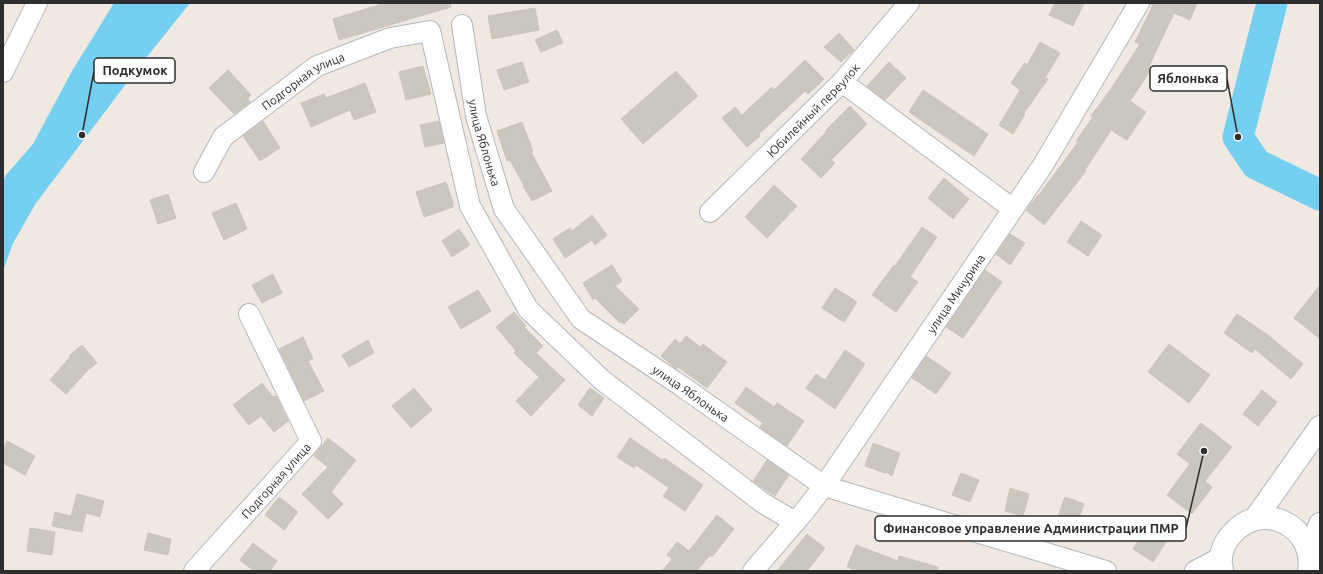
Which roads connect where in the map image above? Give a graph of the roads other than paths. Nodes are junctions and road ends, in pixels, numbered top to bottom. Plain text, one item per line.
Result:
1 (37, 3) edge
2 (909, 3) edge
3 (1139, 3) edge
4 (462, 25) dead end
5 (3, 72) edge
6 (842, 82) junction
7 (204, 172) dead end
8 (1013, 209) junction
9 (710, 212) dead end
10 (249, 314) dead end
11 (1320, 427) edge
12 (824, 486) junction
13 (1255, 519) junction
14 (795, 522) junction
15 (1320, 524) edge
16 (1309, 563) edge
17 (1221, 565) edge
18 (194, 571) edge
19 (753, 571) edge
20 (1106, 571) edge
21 (1195, 571) edge

1 - 5 street
2 - 6 street, Юбилейный переулок
3 - 8 street, улица Мичурина
4 - 12 street, улица Яблонька
6 - 8 street
6 - 9 street, Юбилейный переулок
7 - 14 street, Подгорная улица
8 - 12 street, улица Мичурина
10 - 18 street, Подгорная улица
11 - 13 street
12 - 14 street, улица Мичурина
12 - 20 street, улица Яблонька
13 - 16 street
13 - 17 street
14 - 19 street, улица Мичурина
15 - 16 street
17 - 21 street

